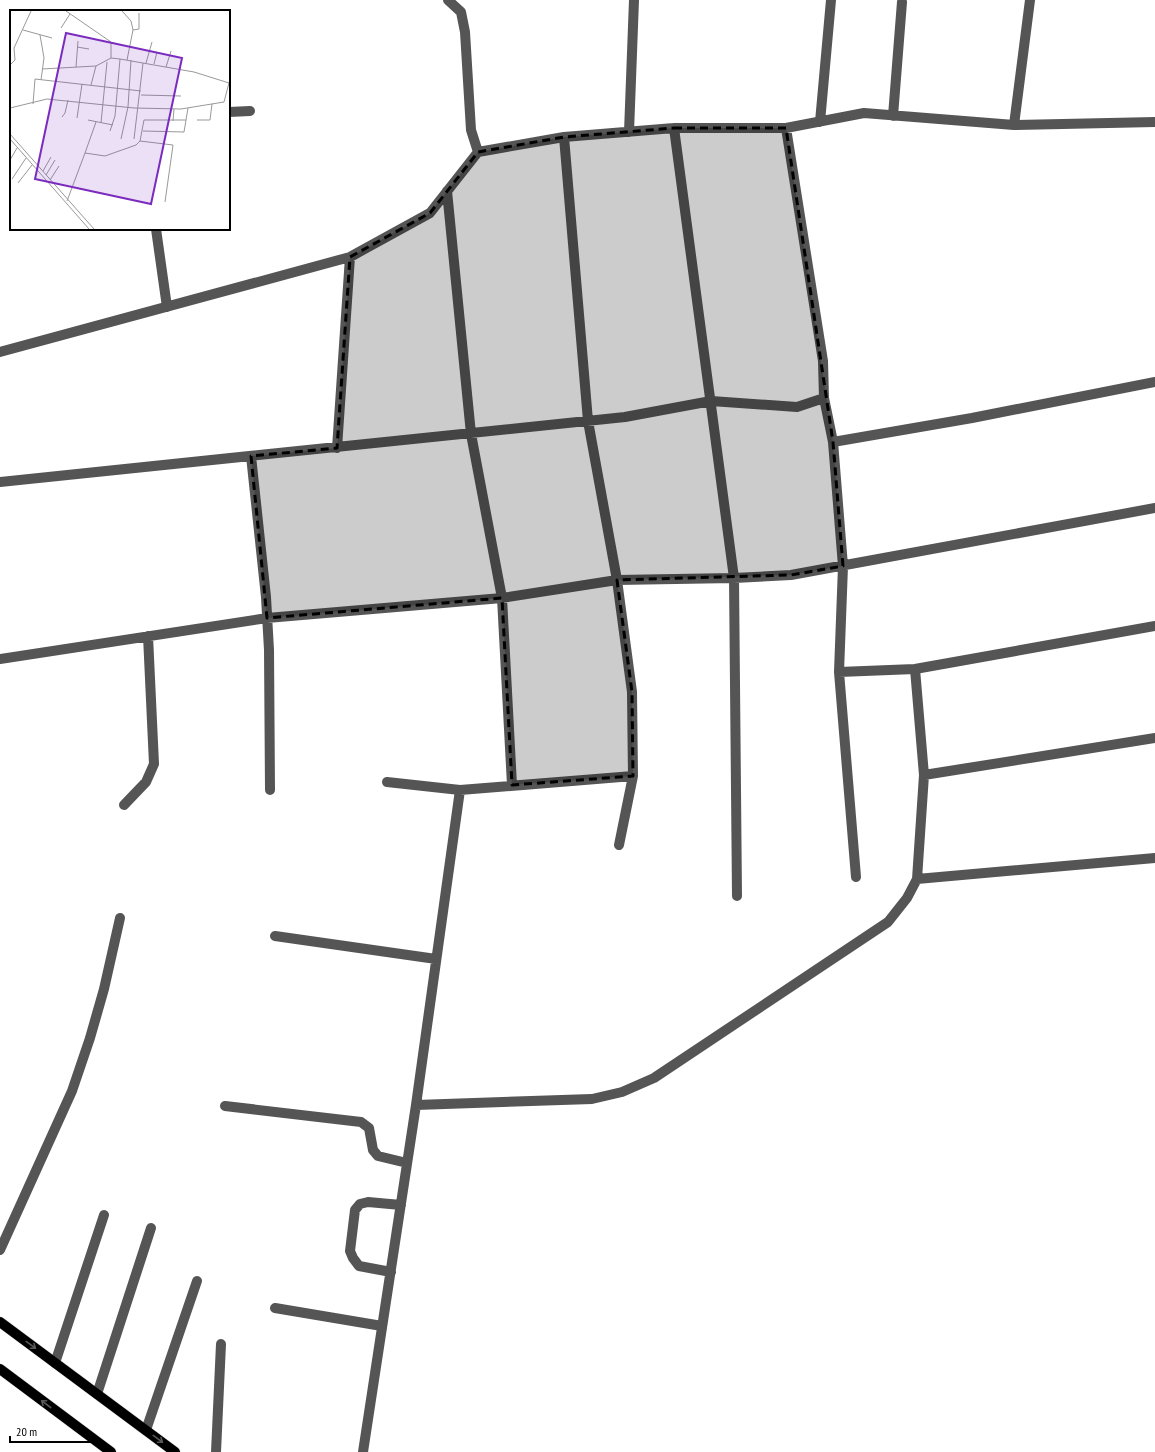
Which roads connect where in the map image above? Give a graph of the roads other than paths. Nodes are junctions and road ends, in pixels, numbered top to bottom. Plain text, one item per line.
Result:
1 (448, 0) edge
2 (634, 0) edge
3 (830, 0) edge
4 (1030, 0) edge
5 (902, 2) dead end
6 (250, 111) dead end
7 (230, 112) edge
8 (893, 116) junction
9 (820, 122) junction
10 (1155, 122) edge
11 (1014, 125) junction
12 (674, 128) junction
13 (786, 128) junction
14 (629, 132) junction
15 (564, 137) junction
16 (478, 152) junction
17 (448, 191) junction
18 (156, 230) edge
19 (350, 257) junction
20 (167, 307) junction
21 (0, 352) edge
22 (1155, 382) edge
23 (824, 398) junction
24 (711, 401) junction
25 (588, 421) junction
26 (471, 434) junction
27 (833, 442) junction
28 (337, 448) junction
29 (251, 456) junction
30 (0, 482) edge
31 (1155, 508) edge
32 (843, 566) junction
33 (734, 578) junction
34 (617, 580) junction
35 (502, 598) junction
36 (267, 618) junction
37 (1155, 626) edge
38 (148, 636) junction
39 (0, 659) edge
40 (915, 669) junction
41 (839, 672) junction
42 (1155, 738) edge
43 (924, 775) junction
44 (633, 776) junction
45 (387, 782) dead end
46 (512, 785) junction
47 (270, 790) dead end
48 (460, 790) junction
49 (124, 805) dead end
50 (619, 845) dead end
51 (1155, 858) edge
52 (856, 877) dead end
53 (917, 879) junction
54 (737, 896) dead end
55 (120, 918) dead end
56 (275, 936) dead end
57 (436, 959) junction
58 (416, 1104) junction
59 (225, 1106) dead end
60 (408, 1163) junction
61 (401, 1205) junction
62 (104, 1215) dead end
63 (151, 1228) dead end
64 (0, 1250) edge
65 (391, 1272) junction
66 (197, 1281) dead end
67 (275, 1308) dead end
68 (0, 1322) edge
69 (382, 1326) junction
70 (221, 1344) dead end
71 (56, 1363) junction
72 (0, 1369) edge
73 (96, 1394) junction
74 (146, 1430) junction
75 (111, 1452) edge
76 (175, 1452) edge
77 (216, 1452) edge
78 (363, 1452) edge

1 - 16 street
2 - 14 street
3 - 9 street
4 - 11 street
5 - 8 street
6 - 7 street
8 - 9 street
8 - 11 street
9 - 13 street
10 - 11 street
12 - 13 street
12 - 14 street
12 - 24 street
13 - 23 street
14 - 15 street
15 - 16 street
15 - 25 street
16 - 17 street
17 - 19 street
17 - 26 street
18 - 20 street
19 - 20 street
19 - 28 street
20 - 21 street
22 - 27 street
23 - 24 street
23 - 27 street
24 - 25 street
24 - 33 street
25 - 26 street
25 - 34 street
26 - 28 street
26 - 35 street
27 - 32 street
28 - 29 street
29 - 30 street
29 - 36 street
31 - 32 street
32 - 33 street
32 - 41 street
33 - 34 street
33 - 54 street
34 - 35 street
34 - 44 street
35 - 36 street
35 - 46 street
36 - 38 street
36 - 47 street
37 - 40 street
38 - 39 street
38 - 49 street
40 - 41 street
40 - 43 street
41 - 52 street
42 - 43 street
43 - 53 street
44 - 46 street
44 - 50 street
45 - 48 street
46 - 48 street
48 - 57 street
51 - 53 street
53 - 58 street
55 - 64 street
56 - 57 street
57 - 58 street
58 - 60 street
59 - 60 street
60 - 61 street
61 - 65 street
61 - 65 street
62 - 71 street
63 - 73 street
65 - 69 street
66 - 74 street
67 - 69 street
68 -> 71 main road
69 - 78 street
70 - 77 street
71 - 73 main road
75 -> 72 main road
73 - 74 main road
74 -> 76 main road

